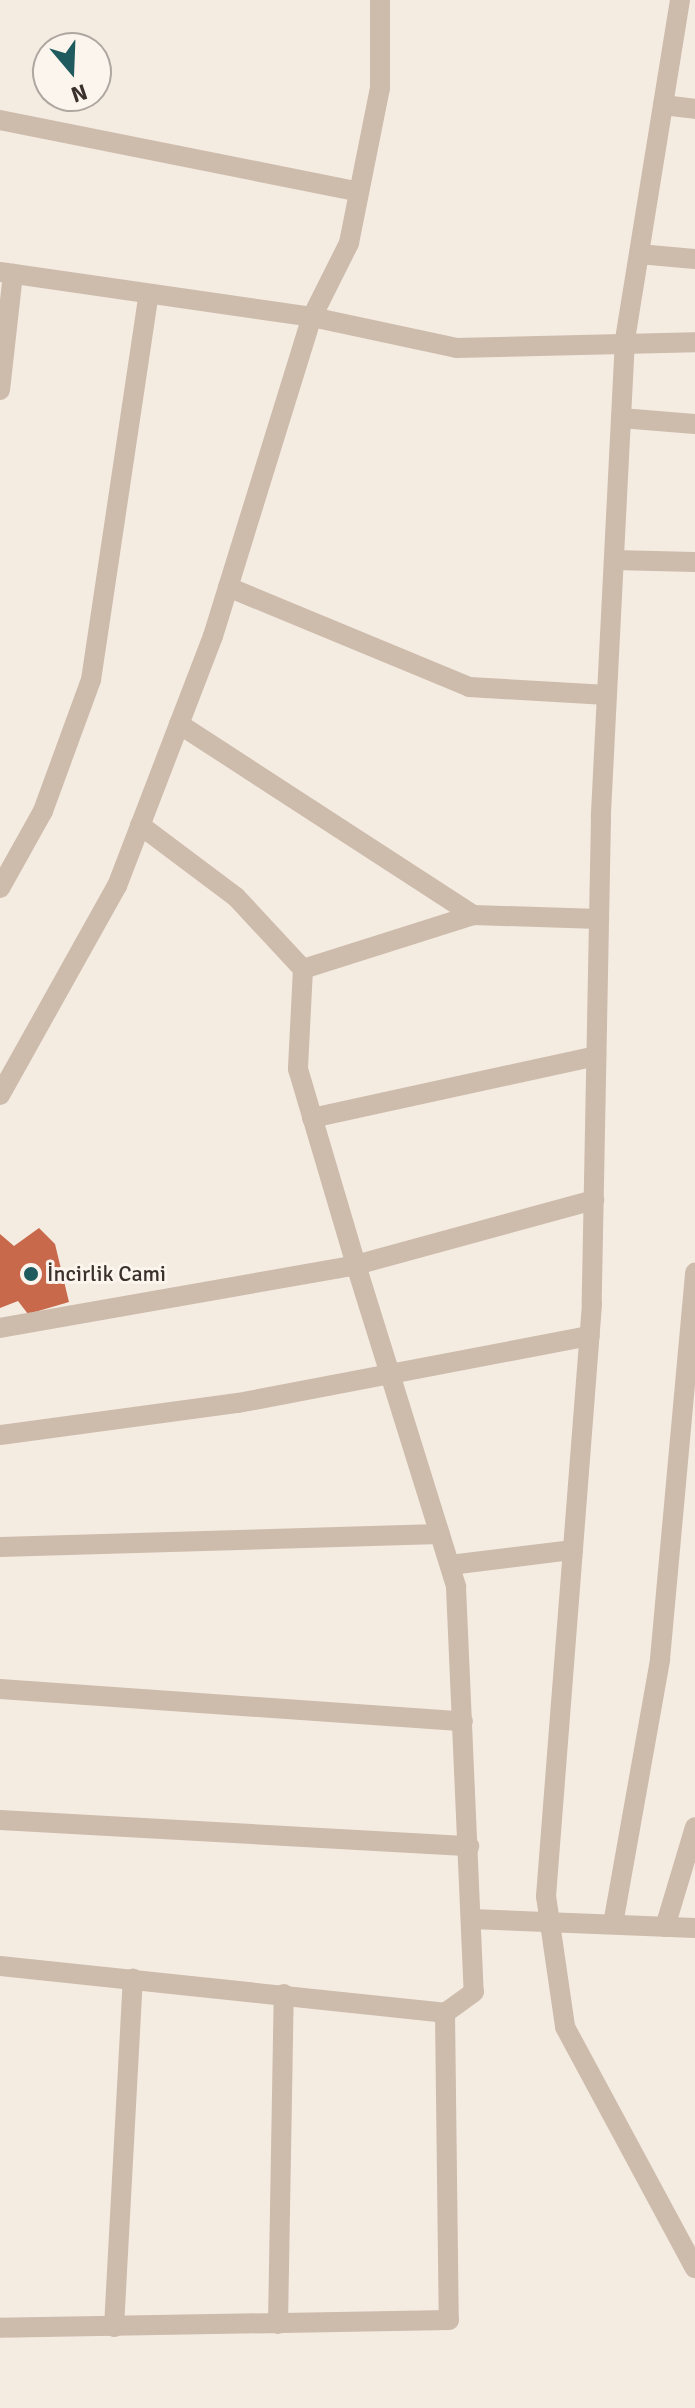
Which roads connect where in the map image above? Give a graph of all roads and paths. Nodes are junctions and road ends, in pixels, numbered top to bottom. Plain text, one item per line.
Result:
1 (380, 0) edge
2 (680, 0) edge
3 (663, 105) junction
4 (695, 109) edge
5 (0, 120) edge
6 (359, 192) junction
7 (639, 254) junction
8 (695, 259) edge
9 (7, 273) edge
10 (149, 294) junction
11 (312, 317) junction
12 (625, 339) junction
13 (695, 342) edge
14 (0, 390) edge
15 (621, 418) junction
16 (695, 424) edge
17 (614, 560) junction
18 (695, 562) edge
19 (228, 587) junction
20 (607, 695) junction
21 (179, 724) junction
22 (140, 825) junction
23 (0, 888) edge
24 (473, 915) junction
25 (599, 919) junction
26 (303, 969) junction
27 (596, 1056) junction
28 (0, 1095) edge
29 (312, 1118) junction
30 (594, 1200) junction
31 (356, 1265) junction
32 (695, 1273) edge
33 (0, 1328) edge
34 (590, 1336) junction
35 (389, 1374) junction
36 (0, 1435) edge
37 (440, 1534) junction
38 (0, 1547) edge
39 (573, 1550) junction
40 (450, 1565) junction
41 (0, 1689) edge
42 (463, 1721) junction
43 (0, 1820) edge
44 (695, 1827) edge
45 (469, 1846) junction
46 (471, 1919) junction
47 (550, 1921) junction
48 (613, 1924) junction
49 (665, 1927) junction
50 (695, 1928) edge
51 (0, 1966) edge
52 (133, 1979) junction
53 (284, 1994) junction
54 (445, 2013) junction
55 (695, 2268) edge
56 (278, 2324) junction
57 (114, 2327) junction
58 (0, 2328) edge

1 - 6 street
2 - 3 street
3 - 4 street
3 - 7 street
5 - 6 street
6 - 11 street
7 - 8 street
7 - 12 street
9 - 10 street
9 - 14 street
10 - 11 street
10 - 23 street
11 - 12 street
11 - 19 street
12 - 13 street
12 - 15 street
15 - 16 street
15 - 17 street
17 - 18 street
17 - 20 street
19 - 20 street
19 - 21 street
20 - 25 street
21 - 22 street
21 - 24 street
22 - 26 street
22 - 28 street
24 - 25 street
24 - 26 street
25 - 27 street
26 - 29 street
27 - 29 street
27 - 30 street
29 - 31 street
30 - 31 street
30 - 34 street
31 - 33 street
31 - 35 street
32 - 48 street
34 - 35 street
34 - 39 street
35 - 36 street
35 - 37 street
37 - 38 street
37 - 40 street
39 - 40 street
39 - 47 street
40 - 42 street
41 - 42 street
42 - 45 street
43 - 45 street
44 - 49 street
45 - 46 street
46 - 47 street
46 - 54 street
47 - 48 street
47 - 55 street
48 - 49 street
49 - 50 street
51 - 52 street
52 - 53 street
52 - 57 street
53 - 54 street
53 - 56 street
54 - 56 street
56 - 57 street
57 - 58 street

